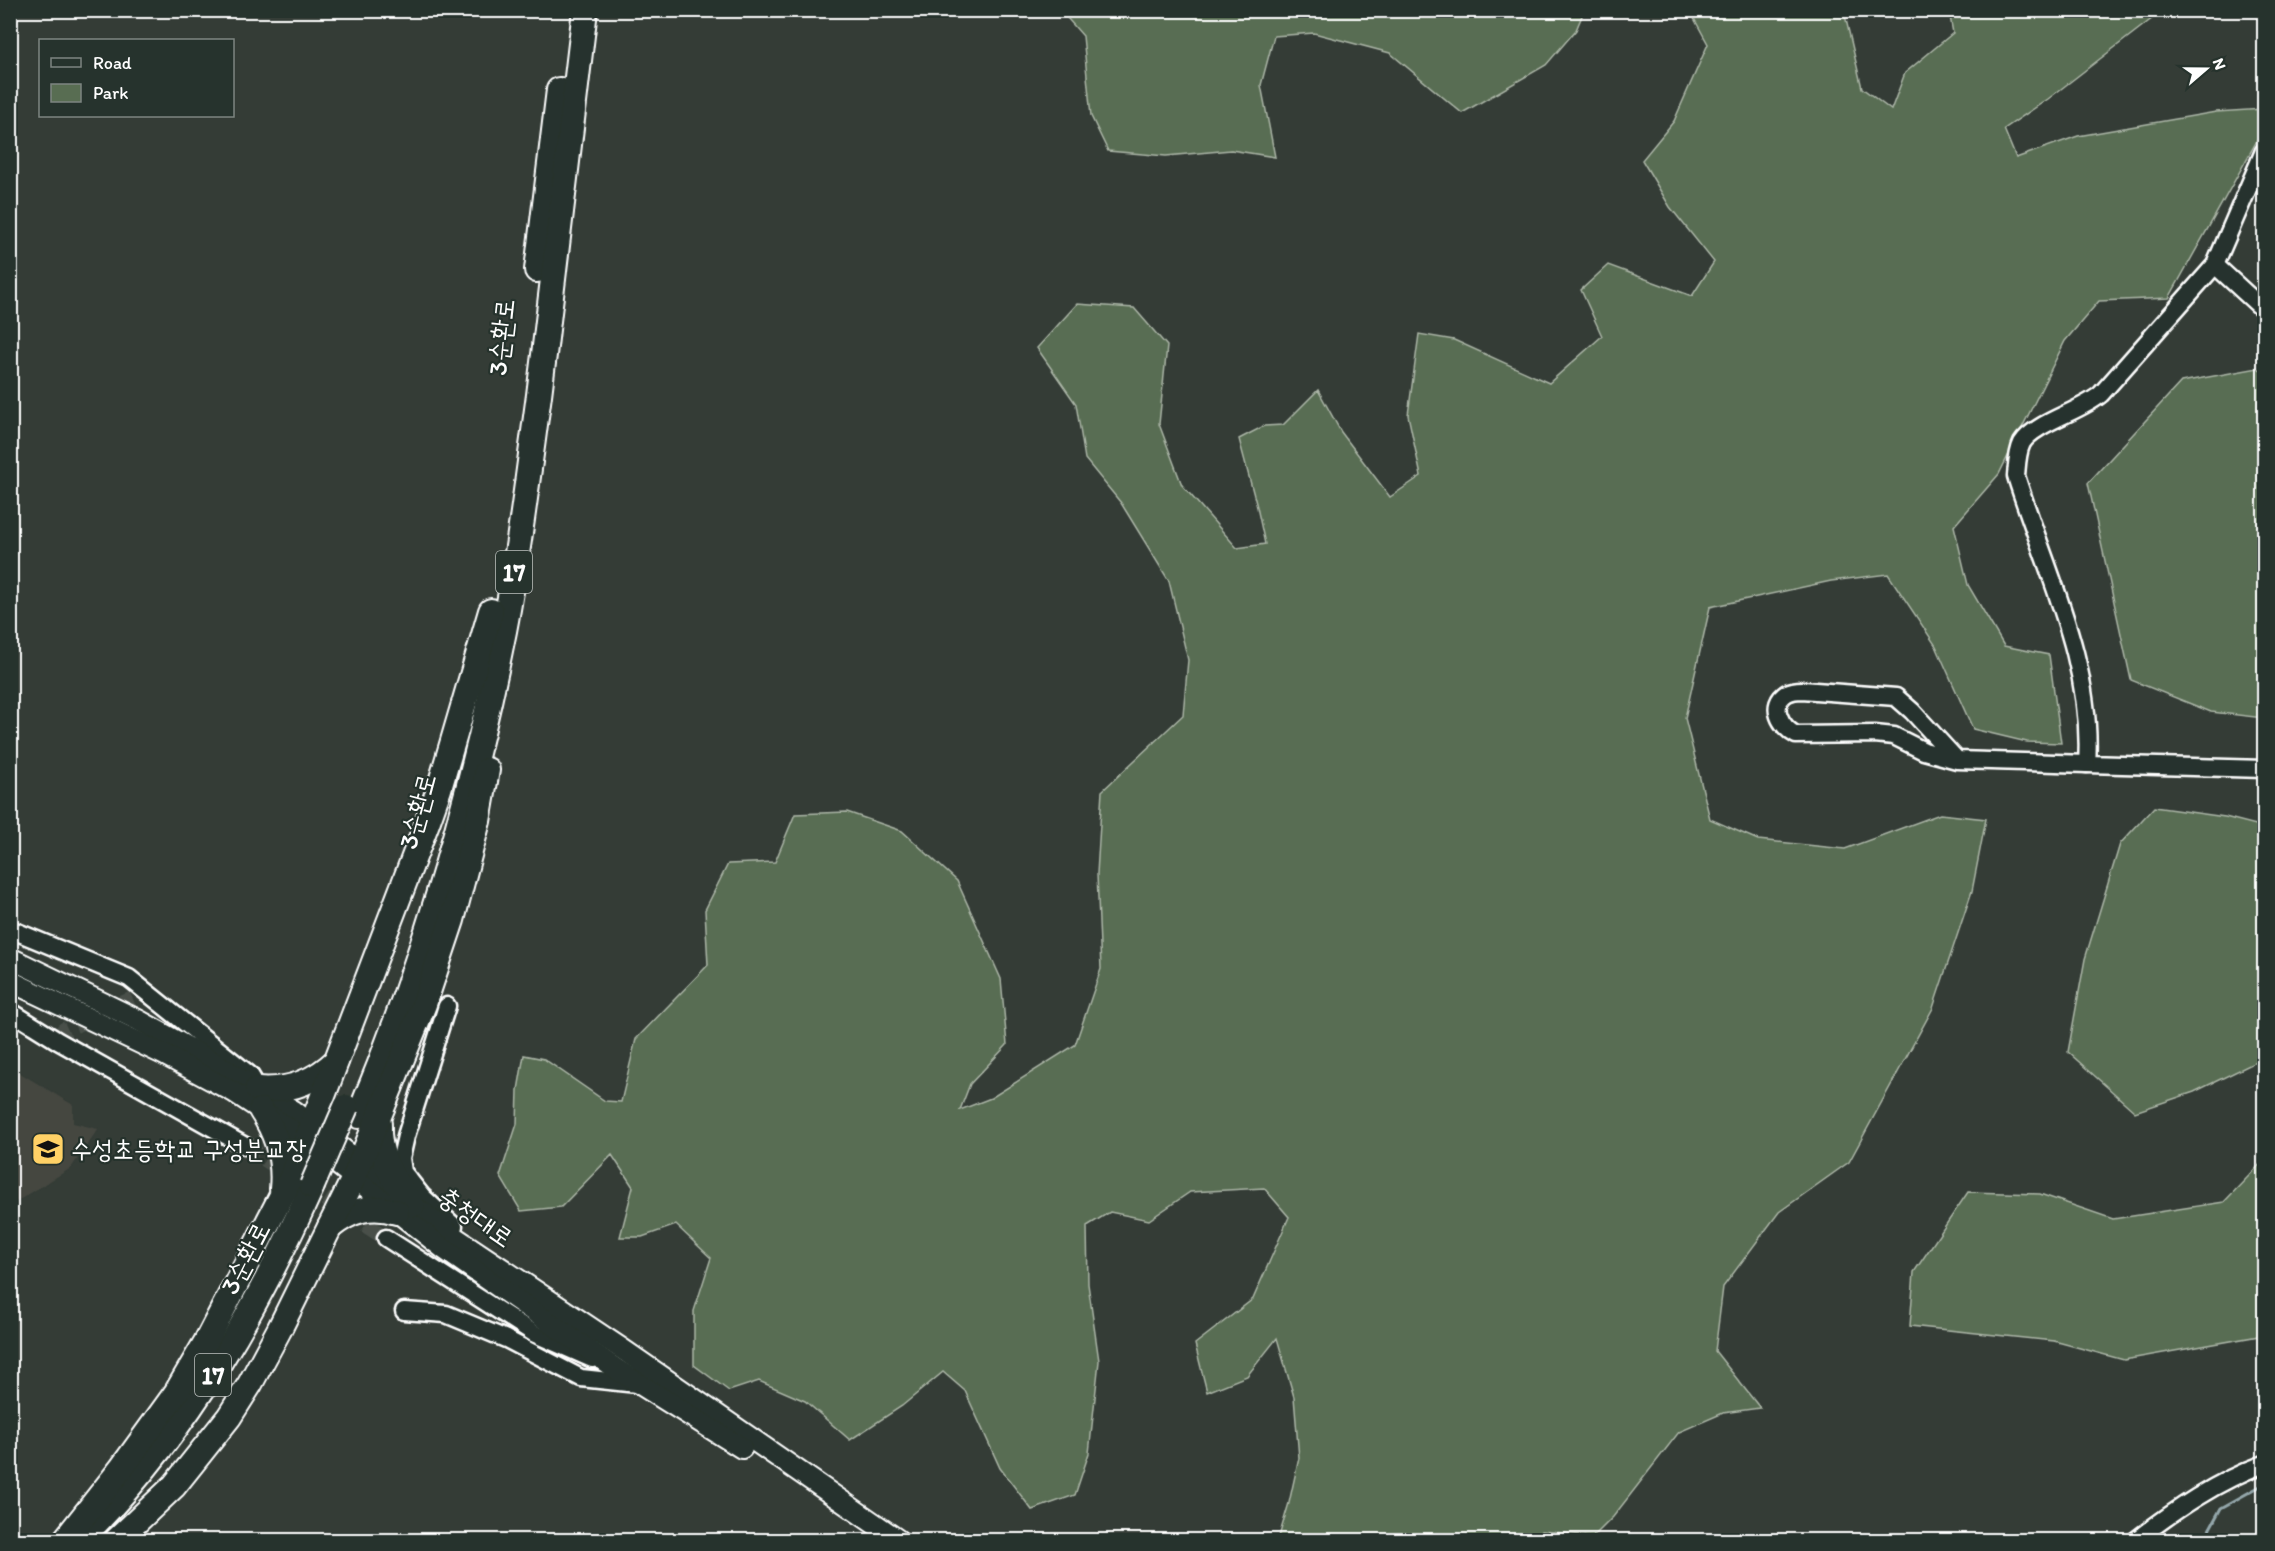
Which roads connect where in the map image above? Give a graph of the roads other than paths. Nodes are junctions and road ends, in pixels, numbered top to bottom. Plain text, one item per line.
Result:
1 (568, 10) edge
2 (585, 10) edge
3 (2265, 152) edge
4 (2215, 264) junction
5 (2265, 310) edge
6 (491, 611) junction
7 (1957, 760) junction
8 (2087, 764) junction
9 (2265, 769) edge
10 (10, 929) edge
11 (10, 958) edge
12 (10, 981) edge
13 (447, 1006) dead end
14 (10, 1011) edge
15 (336, 1061) junction
16 (259, 1099) junction
17 (361, 1113) junction
18 (312, 1126) junction
19 (245, 1146) tunnel mouth
20 (362, 1162) junction
21 (318, 1188) junction
22 (282, 1195) junction
23 (405, 1209) junction
24 (330, 1227) junction
25 (386, 1238) tunnel mouth
26 (514, 1277) junction
27 (404, 1311) dead end
28 (616, 1370) junction
29 (637, 1384) junction
30 (2265, 1464) edge
31 (65, 1540) edge
32 (79, 1540) edge
33 (100, 1540) edge
34 (117, 1540) edge
35 (884, 1540) edge
36 (898, 1540) edge
37 (2136, 1540) edge

1 - 6 highway, 3순환로 / 17
2 - 17 highway, 3순환로 / 17
3 - 4 street
4 - 5 street
4 - 8 street
6 - 15 highway
6 - 17 highway, 3순환로 / 17
7 - 7 street
7 - 8 street
8 - 9 street
10 - 16 street
11 - 16 main road, 충청대로
12 - 16 main road, 충청대로
13 - 26 street
14 - 19 street
15 - 16 highway
15 - 18 highway
16 - 18 main road, 충청대로
16 - 22 highway
17 - 20 highway
17 - 21 highway, 3순환로 / 17
17 - 23 highway
18 - 20 highway
18 - 20 main road, 충청대로
18 - 21 highway
20 - 21 highway
20 - 23 main road, 충청대로
21 - 22 highway
21 - 24 highway
21 - 32 highway, 3순환로 / 17
21 - 33 highway, 3순환로 / 17
22 - 31 highway
23 - 24 highway
23 - 26 main road, 충청대로
23 - 28 main road, 충청대로
24 - 34 highway
25 - 28 street
26 - 36 main road, 충청대로
27 - 29 street
28 - 29 main road, 충청대로
29 - 35 main road, 충청대로
30 - 37 street

